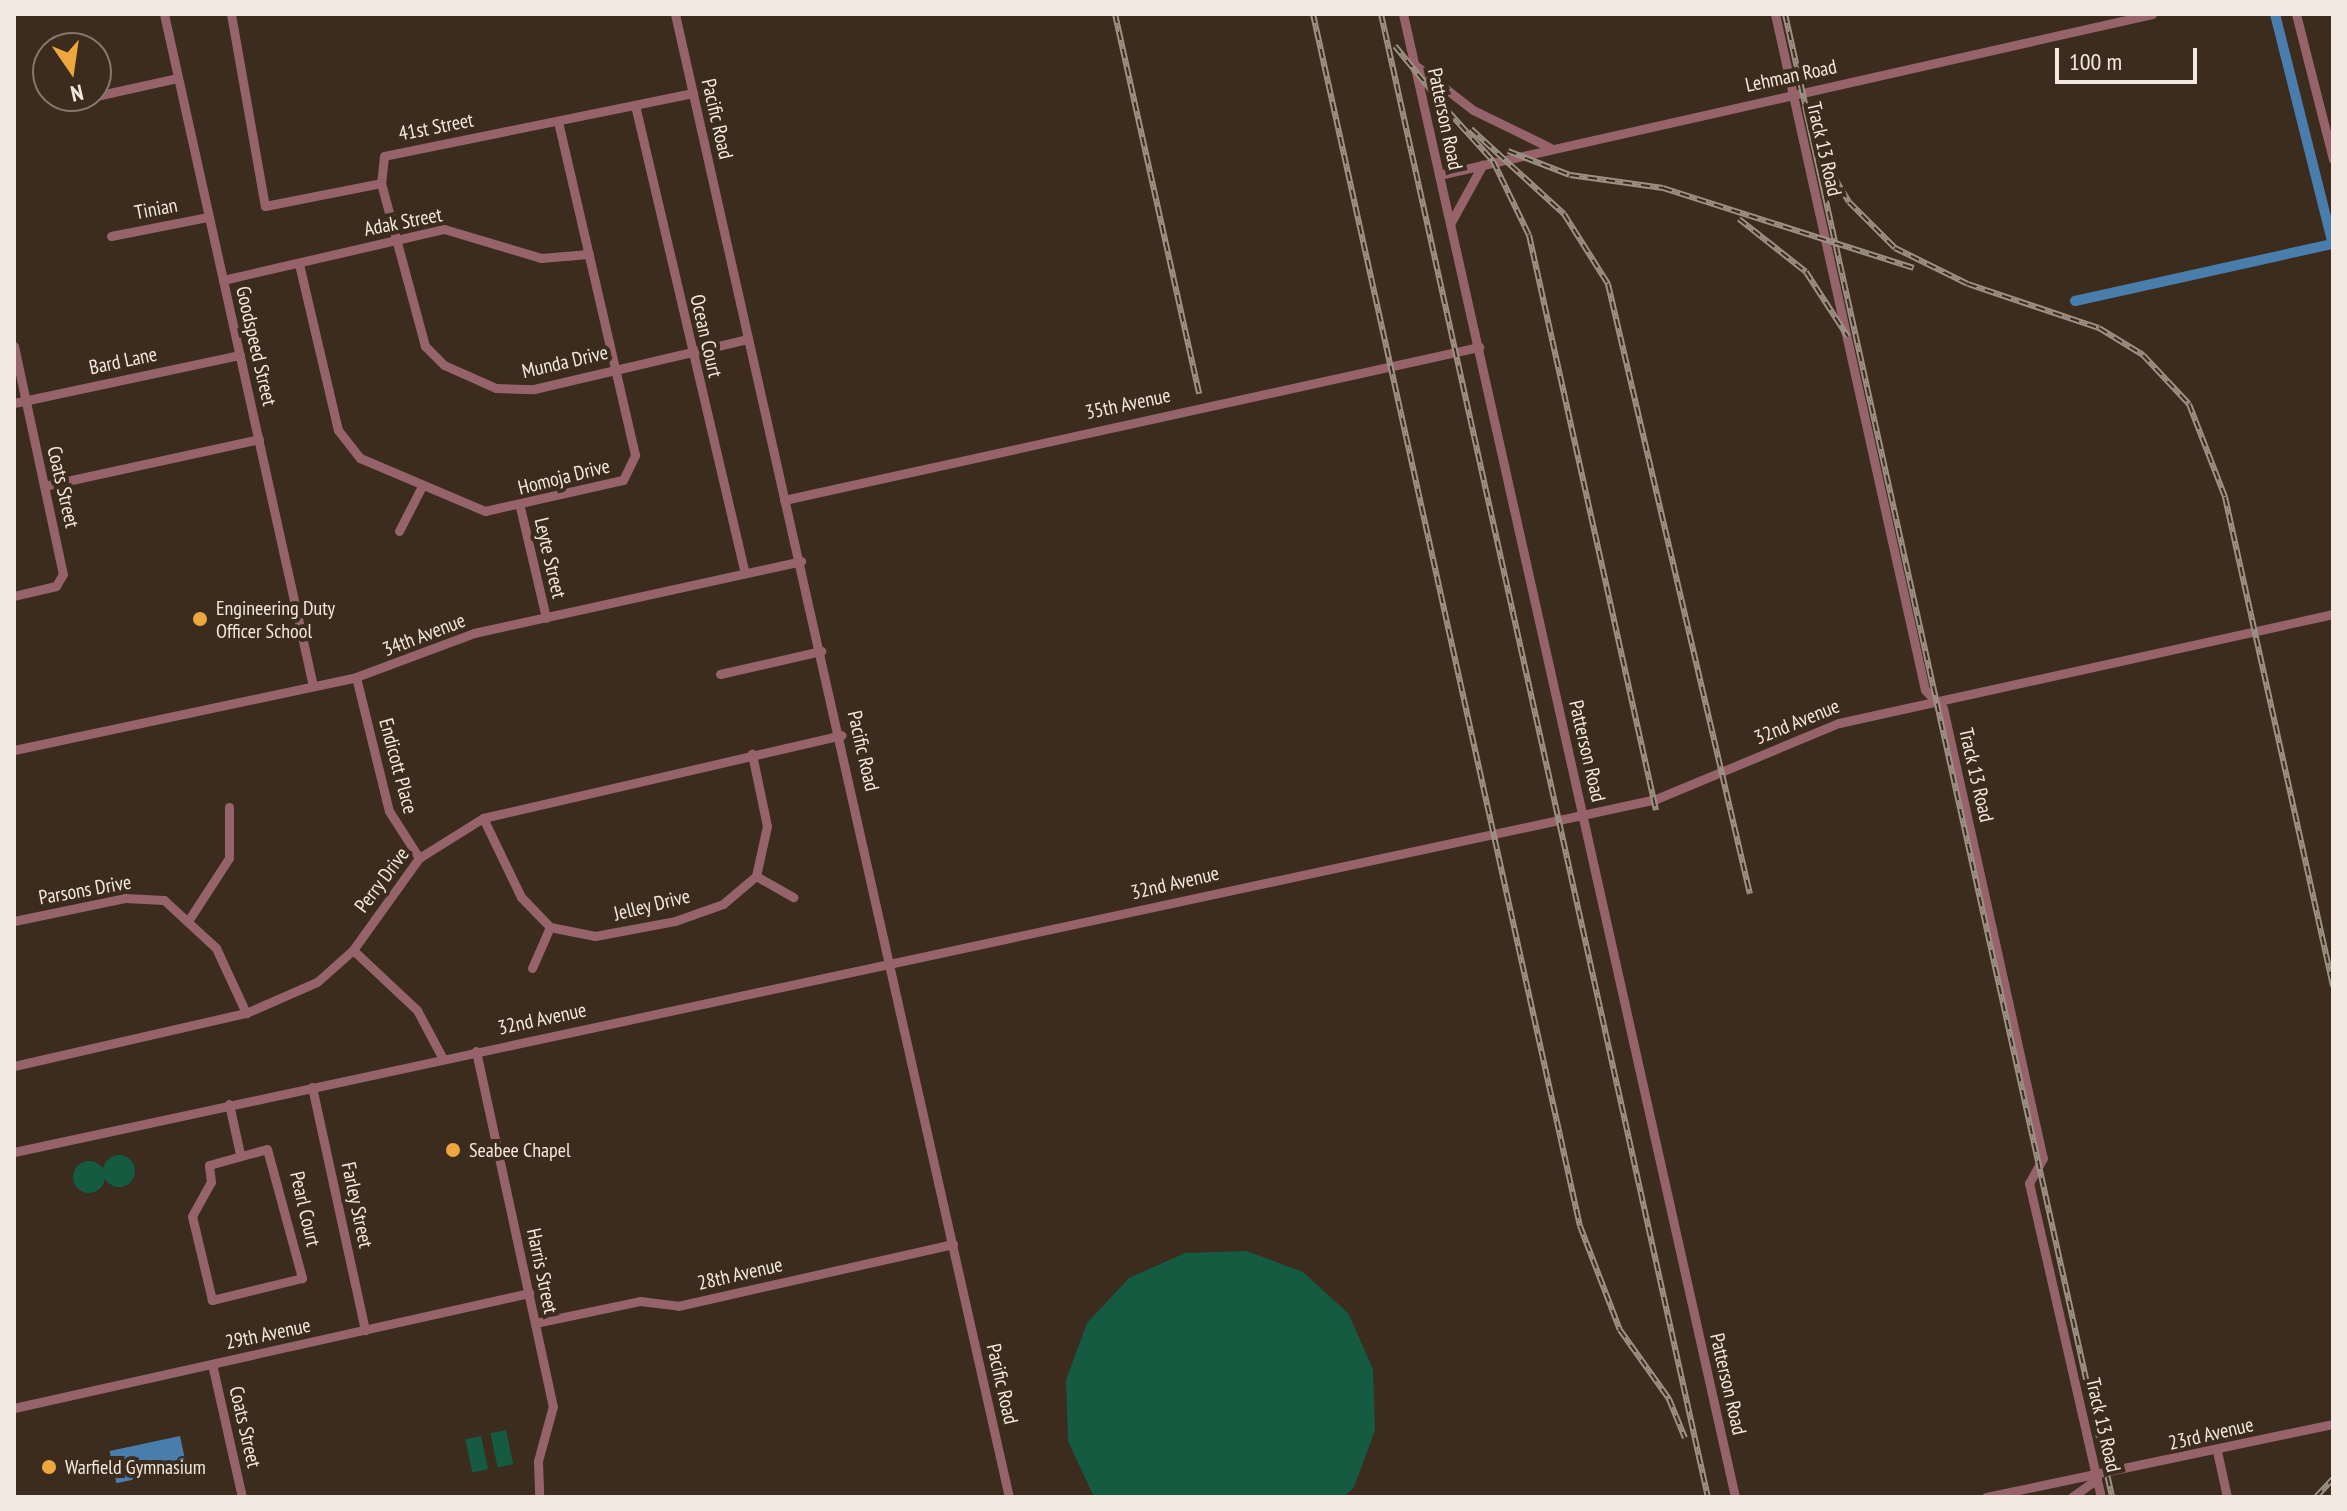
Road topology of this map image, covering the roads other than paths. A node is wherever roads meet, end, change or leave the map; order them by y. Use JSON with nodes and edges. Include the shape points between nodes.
{"nodes":[{"id":1,"x":164,"y":14,"type":"edge"},
{"id":2,"x":231,"y":14,"type":"edge"},
{"id":3,"x":675,"y":14,"type":"edge"},
{"id":4,"x":1403,"y":14,"type":"edge"},
{"id":5,"x":1775,"y":14,"type":"edge"},
{"id":6,"x":2152,"y":14,"type":"edge"},
{"id":7,"x":2296,"y":14,"type":"edge"},
{"id":8,"x":1415,"y":65,"type":"junction"},
{"id":9,"x":178,"y":78,"type":"junction"},
{"id":10,"x":112,"y":92,"type":"edge"},
{"id":11,"x":693,"y":93,"type":"junction"},
{"id":12,"x":1793,"y":94,"type":"junction"},
{"id":13,"x":635,"y":105,"type":"junction"},
{"id":14,"x":558,"y":122,"type":"junction"},
{"id":15,"x":1549,"y":147,"type":"junction"},
{"id":16,"x":2333,"y":159,"type":"edge"},
{"id":17,"x":1484,"y":163,"type":"junction"},
{"id":18,"x":1439,"y":175,"type":"junction"},
{"id":19,"x":381,"y":183,"type":"junction"},
{"id":20,"x":208,"y":217,"type":"junction"},
{"id":21,"x":1450,"y":224,"type":"junction"},
{"id":22,"x":111,"y":236,"type":"dead end"},
{"id":23,"x":397,"y":239,"type":"junction"},
{"id":24,"x":589,"y":254,"type":"junction"},
{"id":25,"x":299,"y":264,"type":"junction"},
{"id":26,"x":223,"y":280,"type":"junction"},
{"id":27,"x":748,"y":339,"type":"junction"},
{"id":28,"x":1479,"y":347,"type":"junction"},
{"id":29,"x":14,"y":349,"type":"edge"},
{"id":30,"x":691,"y":352,"type":"junction"},
{"id":31,"x":240,"y":355,"type":"junction"},
{"id":32,"x":616,"y":369,"type":"junction"},
{"id":33,"x":25,"y":401,"type":"junction"},
{"id":34,"x":14,"y":403,"type":"edge"},
{"id":35,"x":259,"y":439,"type":"junction"},
{"id":36,"x":44,"y":486,"type":"junction"},
{"id":37,"x":421,"y":488,"type":"junction"},
{"id":38,"x":784,"y":500,"type":"junction"},
{"id":39,"x":520,"y":507,"type":"junction"},
{"id":40,"x":399,"y":531,"type":"dead end"},
{"id":41,"x":801,"y":561,"type":"junction"},
{"id":42,"x":745,"y":573,"type":"junction"},
{"id":43,"x":14,"y":596,"type":"edge"},
{"id":44,"x":2333,"y":614,"type":"edge"},
{"id":45,"x":546,"y":618,"type":"junction"},
{"id":46,"x":821,"y":651,"type":"junction"},
{"id":47,"x":720,"y":674,"type":"dead end"},
{"id":48,"x":356,"y":677,"type":"junction"},
{"id":49,"x":313,"y":686,"type":"junction"},
{"id":50,"x":1936,"y":701,"type":"junction"},
{"id":51,"x":842,"y":735,"type":"junction"},
{"id":52,"x":14,"y":750,"type":"edge"},
{"id":53,"x":752,"y":754,"type":"junction"},
{"id":54,"x":229,"y":807,"type":"dead end"},
{"id":55,"x":1583,"y":814,"type":"junction"},
{"id":56,"x":483,"y":818,"type":"junction"},
{"id":57,"x":419,"y":858,"type":"junction"},
{"id":58,"x":756,"y":876,"type":"junction"},
{"id":59,"x":793,"y":897,"type":"dead end"},
{"id":60,"x":190,"y":918,"type":"junction"},
{"id":61,"x":14,"y":921,"type":"edge"},
{"id":62,"x":550,"y":927,"type":"junction"},
{"id":63,"x":353,"y":950,"type":"junction"},
{"id":64,"x":892,"y":963,"type":"junction"},
{"id":65,"x":532,"y":968,"type":"dead end"},
{"id":66,"x":246,"y":1013,"type":"junction"},
{"id":67,"x":476,"y":1051,"type":"junction"},
{"id":68,"x":443,"y":1059,"type":"junction"},
{"id":69,"x":14,"y":1066,"type":"edge"},
{"id":70,"x":312,"y":1087,"type":"junction"},
{"id":71,"x":229,"y":1104,"type":"junction"},
{"id":72,"x":14,"y":1152,"type":"edge"},
{"id":73,"x":240,"y":1154,"type":"junction"},
{"id":74,"x":953,"y":1244,"type":"junction"},
{"id":75,"x":529,"y":1293,"type":"junction"},
{"id":76,"x":535,"y":1323,"type":"junction"},
{"id":77,"x":365,"y":1330,"type":"junction"},
{"id":78,"x":212,"y":1364,"type":"junction"},
{"id":79,"x":14,"y":1408,"type":"edge"},
{"id":80,"x":2333,"y":1424,"type":"edge"},
{"id":81,"x":2217,"y":1451,"type":"junction"},
{"id":82,"x":2097,"y":1479,"type":"junction"},
{"id":83,"x":242,"y":1497,"type":"edge"},
{"id":84,"x":539,"y":1497,"type":"edge"},
{"id":85,"x":1009,"y":1497,"type":"edge"},
{"id":86,"x":1735,"y":1497,"type":"edge"},
{"id":87,"x":1986,"y":1497,"type":"edge"},
{"id":88,"x":2072,"y":1497,"type":"edge"},
{"id":89,"x":2101,"y":1497,"type":"edge"},
{"id":90,"x":2227,"y":1497,"type":"edge"}],
"edges":[{"from":1,"to":9,"type":"street","name":"Goodspeed Street"},
{"from":2,"to":19,"type":"street","via":[[265,206]]},
{"from":3,"to":11,"type":"street","name":"Pacific Road"},
{"from":4,"to":8,"type":"street","name":"Patterson Road"},
{"from":5,"to":12,"type":"street","name":"Track 13 Road"},
{"from":6,"to":12,"type":"street","name":"Lehman Road"},
{"from":7,"to":16,"type":"street"},
{"from":8,"to":15,"type":"street","via":[[1473,110]]},
{"from":8,"to":18,"type":"street","name":"Patterson Road"},
{"from":9,"to":10,"type":"street"},
{"from":9,"to":20,"type":"street","name":"Goodspeed Street"},
{"from":11,"to":13,"type":"street","name":"41st Street"},
{"from":11,"to":27,"type":"street","name":"Pacific Road"},
{"from":12,"to":15,"type":"street","name":"Lehman Road"},
{"from":12,"to":50,"type":"street","name":"Track 13 Road","via":[[1922,675]]},
{"from":13,"to":14,"type":"street","name":"41st Street"},
{"from":13,"to":30,"type":"street","name":"Ocean Court"},
{"from":14,"to":19,"type":"street","name":"41st Street","via":[[384,156]]},
{"from":14,"to":24,"type":"street","name":"Homoja Drive"},
{"from":15,"to":17,"type":"street","name":"Lehman Road"},
{"from":17,"to":18,"type":"street","name":"Lehman Road"},
{"from":17,"to":21,"type":"street"},
{"from":18,"to":21,"type":"street","name":"Patterson Road"},
{"from":19,"to":23,"type":"street","name":"Munda Drive"},
{"from":20,"to":22,"type":"street","name":"Tinian"},
{"from":20,"to":26,"type":"street","name":"Goodspeed Street"},
{"from":21,"to":28,"type":"street","name":"Patterson Road"},
{"from":23,"to":24,"type":"street","name":"Adak Street","via":[[455,230],[541,258]]},
{"from":23,"to":25,"type":"street","name":"Adak Street"},
{"from":23,"to":32,"type":"street","name":"Munda Drive","via":[[425,346],[444,365],[511,391]]},
{"from":24,"to":32,"type":"street","name":"Homoja Drive"},
{"from":25,"to":26,"type":"street","name":"Adak Street"},
{"from":25,"to":37,"type":"street","name":"Homoja Drive","via":[[343,441],[366,462]]},
{"from":26,"to":31,"type":"street","name":"Goodspeed Street"},
{"from":27,"to":30,"type":"street","name":"Munda Drive"},
{"from":27,"to":38,"type":"street","name":"Pacific Road"},
{"from":28,"to":38,"type":"street","name":"35th Avenue"},
{"from":28,"to":55,"type":"street","name":"Patterson Road"},
{"from":29,"to":33,"type":"street","name":"Coats Street"},
{"from":30,"to":32,"type":"street","name":"Munda Drive"},
{"from":30,"to":42,"type":"street","name":"Ocean Court"},
{"from":31,"to":33,"type":"street","name":"Bard Lane"},
{"from":31,"to":35,"type":"street","name":"Goodspeed Street"},
{"from":32,"to":39,"type":"street","name":"Homoja Drive","via":[[635,455],[629,475]]},
{"from":33,"to":34,"type":"street","name":"Bard Lane"},
{"from":33,"to":36,"type":"street","name":"Coats Street"},
{"from":35,"to":36,"type":"street"},
{"from":35,"to":49,"type":"street","name":"Goodspeed Street"},
{"from":36,"to":43,"type":"street","name":"Coats Street","via":[[61,581]]},
{"from":37,"to":39,"type":"street","name":"Homoja Drive","via":[[485,511]]},
{"from":37,"to":40,"type":"street"},
{"from":38,"to":41,"type":"street","name":"Pacific Road"},
{"from":39,"to":45,"type":"street","name":"Leyte Street"},
{"from":41,"to":42,"type":"street","name":"34th Avenue"},
{"from":41,"to":46,"type":"street","name":"Pacific Road"},
{"from":42,"to":45,"type":"street","name":"34th Avenue"},
{"from":44,"to":50,"type":"street","name":"32nd Avenue"},
{"from":45,"to":48,"type":"street","name":"34th Avenue","via":[[468,635]]},
{"from":46,"to":47,"type":"street"},
{"from":46,"to":51,"type":"street","name":"Pacific Road"},
{"from":48,"to":49,"type":"street","name":"34th Avenue"},
{"from":48,"to":57,"type":"street","name":"Endicott Place","via":[[389,811]]},
{"from":49,"to":52,"type":"street","name":"34th Avenue"},
{"from":50,"to":55,"type":"street","name":"32nd Avenue","via":[[1815,730],[1687,789]]},
{"from":50,"to":82,"type":"street","name":"Track 13 Road","via":[[2043,1158],[2029,1183]]},
{"from":51,"to":53,"type":"street","name":"Perry Drive"},
{"from":51,"to":64,"type":"street","name":"Pacific Road"},
{"from":53,"to":56,"type":"street","name":"Perry Drive"},
{"from":53,"to":58,"type":"street","via":[[767,826]]},
{"from":54,"to":60,"type":"street","via":[[229,858]]},
{"from":55,"to":64,"type":"street","name":"32nd Avenue"},
{"from":55,"to":86,"type":"street","name":"Patterson Road"},
{"from":56,"to":57,"type":"street","name":"Perry Drive"},
{"from":56,"to":62,"type":"street","via":[[521,897]]},
{"from":57,"to":63,"type":"street","name":"Perry Drive"},
{"from":58,"to":59,"type":"street"},
{"from":58,"to":62,"type":"street","name":"Jelley Drive","via":[[723,904],[675,921],[595,936]]},
{"from":60,"to":61,"type":"street","name":"Parsons Drive","via":[[164,900],[125,898]]},
{"from":60,"to":66,"type":"street","name":"Parsons Drive","via":[[221,957]]},
{"from":62,"to":65,"type":"street"},
{"from":63,"to":66,"type":"street","name":"Perry Drive","via":[[317,982]]},
{"from":63,"to":68,"type":"street","via":[[417,1010]]},
{"from":64,"to":67,"type":"street","name":"32nd Avenue"},
{"from":64,"to":74,"type":"street","name":"Pacific Road"},
{"from":66,"to":69,"type":"street","name":"Perry Drive"},
{"from":67,"to":68,"type":"street","name":"32nd Avenue"},
{"from":67,"to":75,"type":"street","name":"Harris Street"},
{"from":68,"to":70,"type":"street","name":"32nd Avenue"},
{"from":70,"to":71,"type":"street","name":"32nd Avenue"},
{"from":70,"to":77,"type":"street","name":"Farley Street"},
{"from":71,"to":72,"type":"street","name":"32nd Avenue"},
{"from":71,"to":73,"type":"street"},
{"from":73,"to":73,"type":"street","name":"Pearl Court","via":[[209,1165],[211,1182],[192,1216],[216,1301],[302,1278],[274,1152]]},
{"from":74,"to":76,"type":"street","name":"28th Avenue","via":[[678,1306],[640,1301]]},
{"from":74,"to":85,"type":"street","name":"Pacific Road"},
{"from":75,"to":76,"type":"street","name":"Harris Street"},
{"from":75,"to":77,"type":"street","name":"29th Avenue"},
{"from":76,"to":84,"type":"street","name":"Harris Street","via":[[553,1415],[538,1461]]},
{"from":77,"to":78,"type":"street","name":"29th Avenue"},
{"from":78,"to":79,"type":"street","name":"29th Avenue"},
{"from":78,"to":83,"type":"street","name":"Coats Street"},
{"from":80,"to":81,"type":"street","name":"23rd Avenue"},
{"from":81,"to":82,"type":"street","name":"23rd Avenue"},
{"from":81,"to":90,"type":"street"},
{"from":82,"to":87,"type":"street","name":"23rd Avenue"},
{"from":82,"to":88,"type":"street","name":"23rd Avenue"},
{"from":82,"to":89,"type":"street","name":"Track 13 Road"}]}
